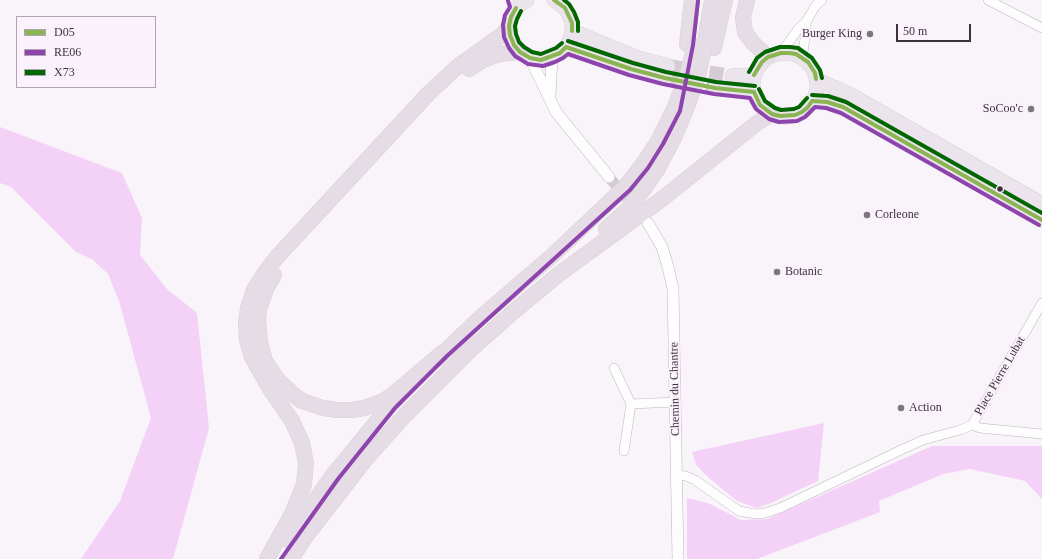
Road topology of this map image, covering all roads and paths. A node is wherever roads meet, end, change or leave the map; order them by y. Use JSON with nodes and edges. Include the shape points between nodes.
{"nodes":[{"id":1,"x":554,"y":0,"type":"edge"},
{"id":2,"x":692,"y":0,"type":"edge"},
{"id":3,"x":703,"y":0,"type":"edge"},
{"id":4,"x":712,"y":0,"type":"edge"},
{"id":5,"x":726,"y":0,"type":"edge"},
{"id":6,"x":747,"y":0,"type":"edge"},
{"id":7,"x":822,"y":0,"type":"edge"},
{"id":8,"x":988,"y":0,"type":"edge"},
{"id":9,"x":522,"y":4,"type":"edge"},
{"id":10,"x":806,"y":22,"type":"junction"},
{"id":11,"x":509,"y":26,"type":"junction"},
{"id":12,"x":1042,"y":28,"type":"edge"},
{"id":13,"x":572,"y":31,"type":"junction"},
{"id":14,"x":700,"y":46,"type":"junction"},
{"id":15,"x":566,"y":47,"type":"junction"},
{"id":16,"x":525,"y":55,"type":"junction"},
{"id":17,"x":775,"y":55,"type":"junction"},
{"id":18,"x":552,"y":57,"type":"junction"},
{"id":19,"x":802,"y":58,"type":"junction"},
{"id":20,"x":754,"y":75,"type":"junction"},
{"id":21,"x":732,"y":76,"type":"tunnel mouth"},
{"id":22,"x":816,"y":79,"type":"junction"},
{"id":23,"x":715,"y":88,"type":"tunnel mouth"},
{"id":24,"x":754,"y":92,"type":"junction"},
{"id":25,"x":550,"y":99,"type":"junction"},
{"id":26,"x":812,"y":101,"type":"junction"},
{"id":27,"x":684,"y":111,"type":"junction"},
{"id":28,"x":772,"y":114,"type":"junction"},
{"id":29,"x":609,"y":177,"type":"tunnel mouth"},
{"id":30,"x":1042,"y":204,"type":"edge"},
{"id":31,"x":1042,"y":220,"type":"edge"},
{"id":32,"x":648,"y":224,"type":"dead end"},
{"id":33,"x":559,"y":274,"type":"junction"},
{"id":34,"x":1042,"y":303,"type":"edge"},
{"id":35,"x":444,"y":352,"type":"junction"},
{"id":36,"x":614,"y":368,"type":"dead end"},
{"id":37,"x":676,"y":402,"type":"junction"},
{"id":38,"x":631,"y":404,"type":"junction"},
{"id":39,"x":972,"y":425,"type":"junction"},
{"id":40,"x":1042,"y":434,"type":"edge"},
{"id":41,"x":624,"y":451,"type":"dead end"},
{"id":42,"x":677,"y":475,"type":"junction"},
{"id":43,"x":267,"y":559,"type":"edge"},
{"id":44,"x":274,"y":559,"type":"edge"},
{"id":45,"x":291,"y":559,"type":"edge"},
{"id":46,"x":678,"y":559,"type":"edge"}],
"edges":[{"from":1,"to":13,"type":"main road","via":[[565,8],[572,23]]},
{"from":2,"to":14,"type":"highway"},
{"from":3,"to":14,"type":"highway"},
{"from":4,"to":14,"type":"highway"},
{"from":5,"to":14,"type":"highway"},
{"from":6,"to":17,"type":"highway","via":[[743,18],[745,32],[753,43]]},
{"from":7,"to":10,"type":"street"},
{"from":8,"to":12,"type":"street"},
{"from":9,"to":11,"type":"main road","via":[[512,16]]},
{"from":10,"to":17,"type":"street"},
{"from":10,"to":19,"type":"street"},
{"from":11,"to":16,"type":"main road","via":[[514,44]]},
{"from":11,"to":43,"type":"highway","via":[[503,34],[457,67],[428,94],[276,258],[254,290],[246,324],[252,357],[292,421],[302,443],[306,463],[304,484],[292,514]]},
{"from":13,"to":15,"type":"main road"},
{"from":13,"to":15,"type":"main road","via":[[666,72],[631,69]]},
{"from":14,"to":27,"type":"highway","bridge":true,"via":[[687,75]]},
{"from":15,"to":18,"type":"main road"},
{"from":16,"to":18,"type":"main road","via":[[541,60]]},
{"from":16,"to":25,"type":"street"},
{"from":16,"to":35,"type":"highway","via":[[499,54],[460,74],[286,259],[266,289],[259,310],[260,342],[270,369],[294,395],[323,408],[352,410],[381,402]]},
{"from":17,"to":19,"type":"main road","via":[[796,54]]},
{"from":17,"to":20,"type":"main road","via":[[762,62]]},
{"from":18,"to":25,"type":"street"},
{"from":19,"to":22,"type":"main road","via":[[812,67]]},
{"from":20,"to":21,"type":"main road"},
{"from":20,"to":24,"type":"main road"},
{"from":22,"to":26,"type":"main road"},
{"from":22,"to":30,"type":"main road","via":[[851,95]]},
{"from":23,"to":24,"type":"main road"},
{"from":24,"to":28,"type":"main road","via":[[760,105]]},
{"from":25,"to":29,"type":"street","via":[[556,112]]},
{"from":26,"to":28,"type":"main road","via":[[808,107],[795,115]]},
{"from":26,"to":31,"type":"main road","via":[[843,106]]},
{"from":27,"to":33,"type":"highway","via":[[674,138],[657,170],[626,211]]},
{"from":27,"to":35,"type":"highway","via":[[658,141],[626,186]]},
{"from":28,"to":33,"type":"highway"},
{"from":32,"to":37,"type":"street","name":"Chemin du Chantre","via":[[662,247],[673,289]]},
{"from":33,"to":45,"type":"highway","via":[[467,353],[405,415],[365,460]]},
{"from":34,"to":39,"type":"street","name":"Place Pierre Lubat"},
{"from":35,"to":44,"type":"highway","via":[[391,404],[332,476]]},
{"from":36,"to":38,"type":"street"},
{"from":37,"to":38,"type":"street"},
{"from":37,"to":42,"type":"street","name":"Chemin du Chantre"},
{"from":38,"to":41,"type":"street"},
{"from":39,"to":40,"type":"street","name":"Place Pierre Lubat"},
{"from":39,"to":42,"type":"street","via":[[924,440],[765,513],[739,510],[695,480]]},
{"from":42,"to":46,"type":"street","name":"Chemin du Chantre"}]}
